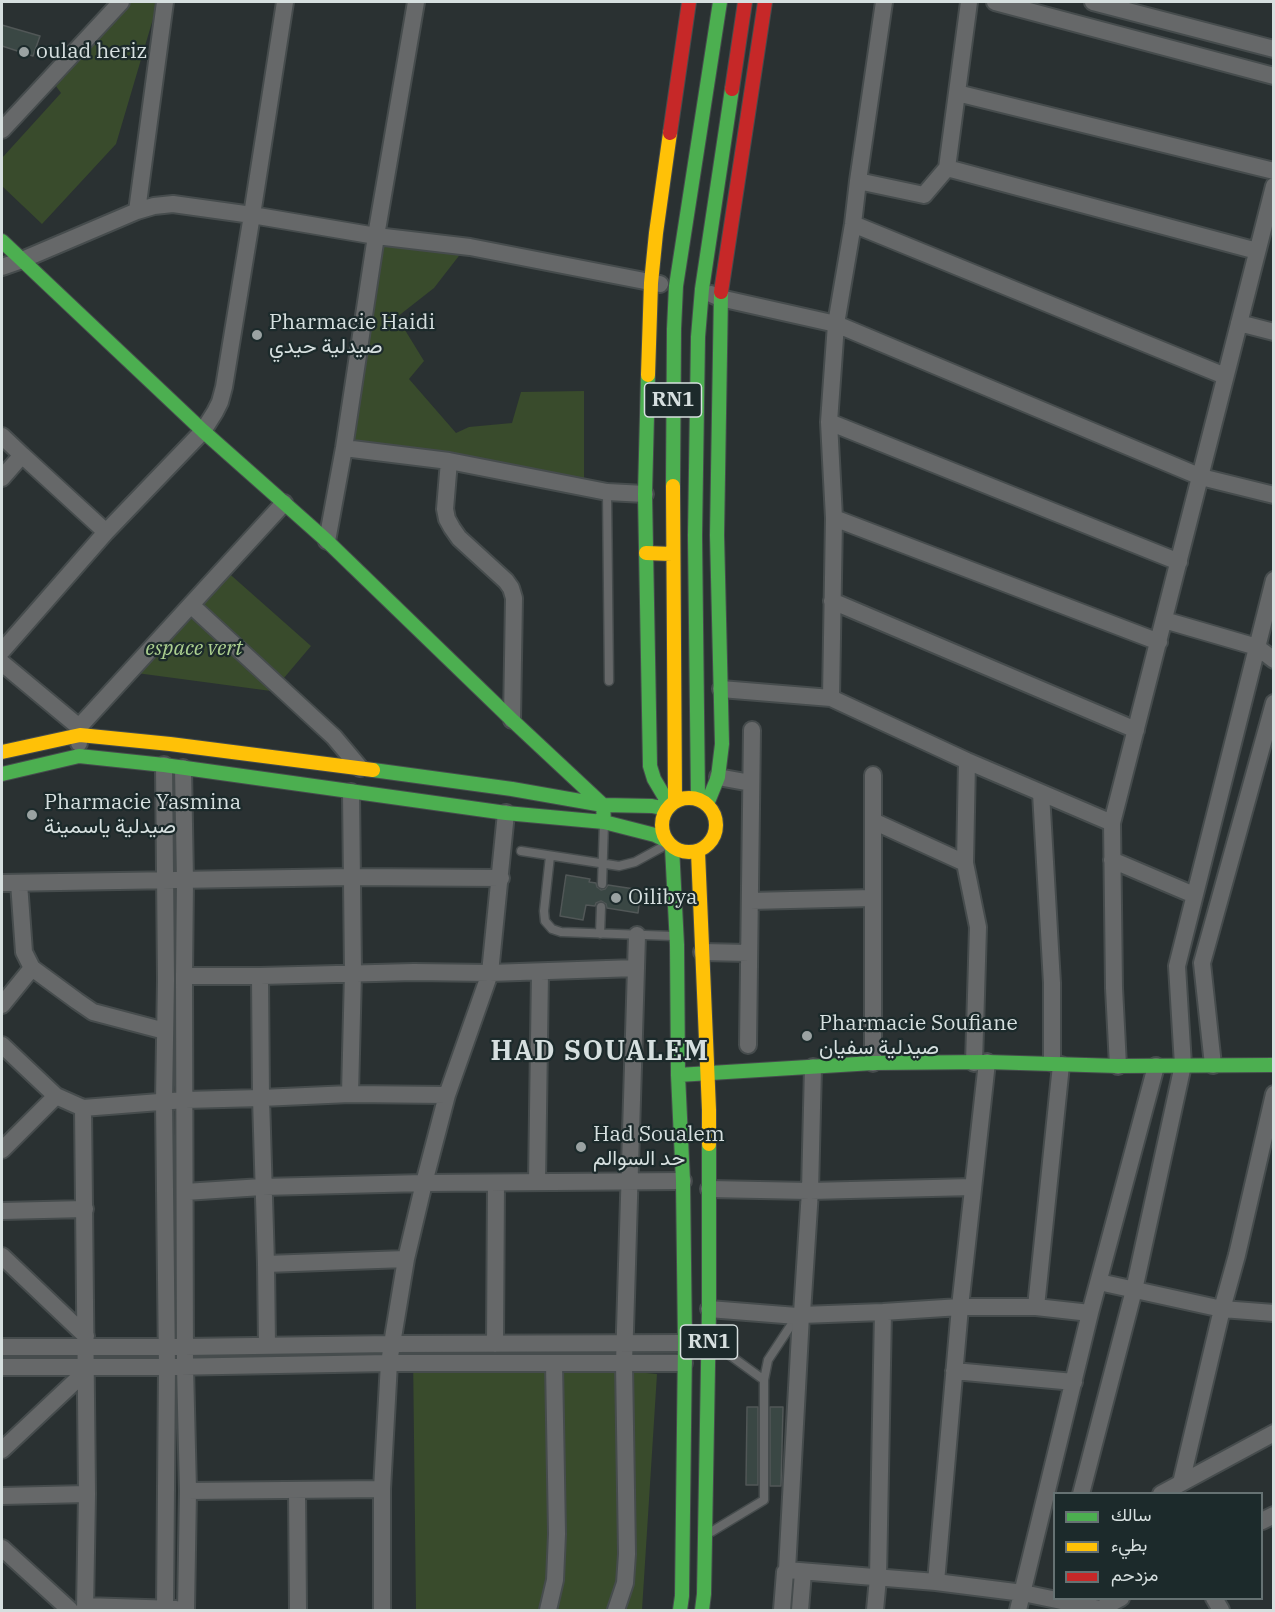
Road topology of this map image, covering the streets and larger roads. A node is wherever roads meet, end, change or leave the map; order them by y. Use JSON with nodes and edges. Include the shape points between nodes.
{"nodes":[{"id":1,"x":122,"y":2,"type":"edge"},
{"id":2,"x":165,"y":2,"type":"edge"},
{"id":3,"x":285,"y":2,"type":"edge"},
{"id":4,"x":416,"y":2,"type":"edge"},
{"id":5,"x":689,"y":2,"type":"edge"},
{"id":6,"x":720,"y":2,"type":"edge"},
{"id":7,"x":745,"y":2,"type":"edge"},
{"id":8,"x":765,"y":2,"type":"edge"},
{"id":9,"x":884,"y":2,"type":"edge"},
{"id":10,"x":969,"y":2,"type":"edge"},
{"id":11,"x":995,"y":2,"type":"edge"},
{"id":12,"x":1093,"y":2,"type":"edge"},
{"id":13,"x":1274,"y":49,"type":"edge"},
{"id":14,"x":1274,"y":76,"type":"edge"},
{"id":15,"x":957,"y":93,"type":"junction"},
{"id":16,"x":2,"y":130,"type":"edge"},
{"id":17,"x":947,"y":168,"type":"junction"},
{"id":18,"x":1274,"y":171,"type":"edge"},
{"id":19,"x":858,"y":181,"type":"junction"},
{"id":20,"x":1274,"y":186,"type":"edge"},
{"id":21,"x":137,"y":211,"type":"junction"},
{"id":22,"x":252,"y":215,"type":"junction"},
{"id":23,"x":854,"y":224,"type":"junction"},
{"id":24,"x":376,"y":236,"type":"junction"},
{"id":25,"x":2,"y":241,"type":"edge"},
{"id":26,"x":1257,"y":252,"type":"junction"},
{"id":27,"x":22,"y":260,"type":"junction"},
{"id":28,"x":2,"y":267,"type":"edge"},
{"id":29,"x":651,"y":283,"type":"junction"},
{"id":30,"x":676,"y":286,"type":"junction"},
{"id":31,"x":702,"y":289,"type":"junction"},
{"id":32,"x":720,"y":298,"type":"junction"},
{"id":33,"x":1239,"y":323,"type":"junction"},
{"id":34,"x":836,"y":324,"type":"junction"},
{"id":35,"x":1274,"y":332,"type":"edge"},
{"id":36,"x":1225,"y":376,"type":"junction"},
{"id":37,"x":829,"y":422,"type":"junction"},
{"id":38,"x":203,"y":431,"type":"junction"},
{"id":39,"x":2,"y":436,"type":"edge"},
{"id":40,"x":344,"y":448,"type":"junction"},
{"id":41,"x":22,"y":455,"type":"junction"},
{"id":42,"x":449,"y":461,"type":"junction"},
{"id":43,"x":1201,"y":477,"type":"junction"},
{"id":44,"x":2,"y":478,"type":"edge"},
{"id":45,"x":645,"y":494,"type":"junction"},
{"id":46,"x":1274,"y":495,"type":"edge"},
{"id":47,"x":284,"y":502,"type":"junction"},
{"id":48,"x":834,"y":518,"type":"junction"},
{"id":49,"x":106,"y":532,"type":"junction"},
{"id":50,"x":327,"y":541,"type":"junction"},
{"id":51,"x":646,"y":553,"type":"junction"},
{"id":52,"x":672,"y":554,"type":"junction"},
{"id":53,"x":1179,"y":562,"type":"junction"},
{"id":54,"x":1274,"y":580,"type":"edge"},
{"id":55,"x":832,"y":601,"type":"junction"},
{"id":56,"x":191,"y":605,"type":"junction"},
{"id":57,"x":1164,"y":620,"type":"junction"},
{"id":58,"x":1159,"y":642,"type":"junction"},
{"id":59,"x":1257,"y":647,"type":"junction"},
{"id":60,"x":2,"y":651,"type":"edge"},
{"id":61,"x":1274,"y":660,"type":"edge"},
{"id":62,"x":2,"y":663,"type":"edge"},
{"id":63,"x":721,"y":688,"type":"junction"},
{"id":64,"x":831,"y":698,"type":"junction"},
{"id":65,"x":1274,"y":703,"type":"edge"},
{"id":66,"x":512,"y":720,"type":"junction"},
{"id":67,"x":752,"y":730,"type":"dead end"},
{"id":68,"x":1136,"y":730,"type":"junction"},
{"id":69,"x":80,"y":731,"type":"junction"},
{"id":70,"x":2,"y":752,"type":"edge"},
{"id":71,"x":79,"y":756,"type":"junction"},
{"id":72,"x":967,"y":761,"type":"junction"},
{"id":73,"x":164,"y":765,"type":"junction"},
{"id":74,"x":183,"y":768,"type":"junction"},
{"id":75,"x":360,"y":768,"type":"junction"},
{"id":76,"x":2,"y":774,"type":"edge"},
{"id":77,"x":873,"y":775,"type":"dead end"},
{"id":78,"x":718,"y":777,"type":"junction"},
{"id":79,"x":751,"y":783,"type":"junction"},
{"id":80,"x":351,"y":792,"type":"junction"},
{"id":81,"x":1041,"y":793,"type":"junction"},
{"id":82,"x":702,"y":801,"type":"junction"},
{"id":83,"x":603,"y":805,"type":"junction"},
{"id":84,"x":671,"y":806,"type":"junction"},
{"id":85,"x":506,"y":813,"type":"junction"},
{"id":86,"x":873,"y":821,"type":"junction"},
{"id":87,"x":604,"y":822,"type":"junction"},
{"id":88,"x":1112,"y":823,"type":"junction"},
{"id":89,"x":669,"y":844,"type":"junction"},
{"id":90,"x":698,"y":852,"type":"junction"},
{"id":91,"x":1112,"y":860,"type":"junction"},
{"id":92,"x":965,"y":863,"type":"junction"},
{"id":93,"x":351,"y":877,"type":"junction"},
{"id":94,"x":501,"y":878,"type":"junction"},
{"id":95,"x":165,"y":881,"type":"junction"},
{"id":96,"x":185,"y":881,"type":"junction"},
{"id":97,"x":2,"y":883,"type":"edge"},
{"id":98,"x":19,"y":883,"type":"junction"},
{"id":99,"x":1194,"y":895,"type":"junction"},
{"id":100,"x":873,"y":898,"type":"junction"},
{"id":101,"x":750,"y":901,"type":"junction"},
{"id":102,"x":637,"y":935,"type":"road end"},
{"id":103,"x":702,"y":952,"type":"junction"},
{"id":104,"x":749,"y":953,"type":"junction"},
{"id":105,"x":32,"y":968,"type":"junction"},
{"id":106,"x":636,"y":968,"type":"junction"},
{"id":107,"x":540,"y":972,"type":"junction"},
{"id":108,"x":353,"y":973,"type":"junction"},
{"id":109,"x":490,"y":973,"type":"junction"},
{"id":110,"x":184,"y":976,"type":"junction"},
{"id":111,"x":260,"y":976,"type":"junction"},
{"id":112,"x":2,"y":1005,"type":"edge"},
{"id":113,"x":165,"y":1031,"type":"junction"},
{"id":114,"x":2,"y":1045,"type":"edge"},
{"id":115,"x":748,"y":1045,"type":"dead end"},
{"id":116,"x":980,"y":1062,"type":"junction"},
{"id":117,"x":873,"y":1063,"type":"junction"},
{"id":118,"x":1056,"y":1064,"type":"junction"},
{"id":119,"x":1183,"y":1065,"type":"junction"},
{"id":120,"x":1213,"y":1065,"type":"junction"},
{"id":121,"x":1274,"y":1065,"type":"edge"},
{"id":122,"x":1118,"y":1066,"type":"junction"},
{"id":123,"x":1156,"y":1066,"type":"junction"},
{"id":124,"x":813,"y":1067,"type":"junction"},
{"id":125,"x":708,"y":1073,"type":"junction"},
{"id":126,"x":678,"y":1075,"type":"junction"},
{"id":127,"x":350,"y":1094,"type":"junction"},
{"id":128,"x":1274,"y":1094,"type":"edge"},
{"id":129,"x":447,"y":1095,"type":"junction"},
{"id":130,"x":56,"y":1096,"type":"junction"},
{"id":131,"x":261,"y":1098,"type":"junction"},
{"id":132,"x":185,"y":1100,"type":"junction"},
{"id":133,"x":164,"y":1101,"type":"junction"},
{"id":134,"x":83,"y":1108,"type":"junction"},
{"id":135,"x":2,"y":1149,"type":"edge"},
{"id":136,"x":682,"y":1181,"type":"junction"},
{"id":137,"x":537,"y":1182,"type":"junction"},
{"id":138,"x":630,"y":1182,"type":"junction"},
{"id":139,"x":424,"y":1183,"type":"junction"},
{"id":140,"x":495,"y":1183,"type":"junction"},
{"id":141,"x":262,"y":1187,"type":"junction"},
{"id":142,"x":973,"y":1187,"type":"junction"},
{"id":143,"x":709,"y":1189,"type":"junction"},
{"id":144,"x":810,"y":1191,"type":"junction"},
{"id":145,"x":185,"y":1192,"type":"junction"},
{"id":146,"x":85,"y":1209,"type":"junction"},
{"id":147,"x":2,"y":1210,"type":"edge"},
{"id":148,"x":2,"y":1256,"type":"edge"},
{"id":149,"x":406,"y":1259,"type":"junction"},
{"id":150,"x":266,"y":1264,"type":"junction"},
{"id":151,"x":1099,"y":1282,"type":"junction"},
{"id":152,"x":1134,"y":1290,"type":"junction"},
{"id":153,"x":960,"y":1307,"type":"junction"},
{"id":154,"x":1036,"y":1307,"type":"junction"},
{"id":155,"x":709,"y":1309,"type":"junction"},
{"id":156,"x":1222,"y":1309,"type":"junction"},
{"id":157,"x":883,"y":1312,"type":"junction"},
{"id":158,"x":1090,"y":1313,"type":"junction"},
{"id":159,"x":799,"y":1315,"type":"junction"},
{"id":160,"x":1272,"y":1316,"type":"edge"},
{"id":161,"x":86,"y":1342,"type":"junction"},
{"id":162,"x":625,"y":1343,"type":"junction"},
{"id":163,"x":685,"y":1343,"type":"junction"},
{"id":164,"x":392,"y":1344,"type":"junction"},
{"id":165,"x":495,"y":1344,"type":"junction"},
{"id":166,"x":267,"y":1346,"type":"junction"},
{"id":167,"x":2,"y":1347,"type":"edge"},
{"id":168,"x":167,"y":1347,"type":"junction"},
{"id":169,"x":185,"y":1347,"type":"junction"},
{"id":170,"x":389,"y":1363,"type":"junction"},
{"id":171,"x":554,"y":1363,"type":"junction"},
{"id":172,"x":624,"y":1363,"type":"junction"},
{"id":173,"x":684,"y":1363,"type":"junction"},
{"id":174,"x":2,"y":1367,"type":"edge"},
{"id":175,"x":167,"y":1367,"type":"junction"},
{"id":176,"x":185,"y":1367,"type":"junction"},
{"id":177,"x":86,"y":1369,"type":"junction"},
{"id":178,"x":954,"y":1371,"type":"junction"},
{"id":179,"x":1074,"y":1382,"type":"junction"},
{"id":180,"x":1273,"y":1429,"type":"edge"},
{"id":181,"x":2,"y":1450,"type":"edge"},
{"id":182,"x":1181,"y":1483,"type":"junction"},
{"id":183,"x":382,"y":1489,"type":"junction"},
{"id":184,"x":297,"y":1490,"type":"junction"},
{"id":185,"x":188,"y":1491,"type":"junction"},
{"id":186,"x":1082,"y":1492,"type":"edge"},
{"id":187,"x":1165,"y":1492,"type":"edge"},
{"id":188,"x":87,"y":1494,"type":"junction"},
{"id":189,"x":2,"y":1496,"type":"edge"},
{"id":190,"x":4,"y":1557,"type":"edge"},
{"id":191,"x":792,"y":1571,"type":"junction"},
{"id":192,"x":878,"y":1578,"type":"junction"},
{"id":193,"x":936,"y":1582,"type":"junction"},
{"id":194,"x":1023,"y":1593,"type":"junction"},
{"id":195,"x":1119,"y":1600,"type":"edge"},
{"id":196,"x":1053,"y":1603,"type":"edge"},
{"id":197,"x":73,"y":1609,"type":"edge"},
{"id":198,"x":165,"y":1610,"type":"edge"},
{"id":199,"x":186,"y":1610,"type":"edge"},
{"id":200,"x":298,"y":1611,"type":"edge"},
{"id":201,"x":382,"y":1611,"type":"edge"},
{"id":202,"x":548,"y":1611,"type":"edge"},
{"id":203,"x":616,"y":1611,"type":"edge"},
{"id":204,"x":680,"y":1611,"type":"edge"},
{"id":205,"x":702,"y":1611,"type":"edge"},
{"id":206,"x":782,"y":1611,"type":"edge"},
{"id":207,"x":800,"y":1611,"type":"edge"},
{"id":208,"x":875,"y":1611,"type":"edge"},
{"id":209,"x":1018,"y":1611,"type":"edge"}],
"edges":[{"from":1,"to":16,"type":"street"},
{"from":2,"to":21,"type":"street"},
{"from":3,"to":22,"type":"street"},
{"from":4,"to":24,"type":"street"},
{"from":5,"to":29,"type":"main road"},
{"from":6,"to":30,"type":"main road","number":"RN1"},
{"from":7,"to":31,"type":"main road","number":"RN1"},
{"from":8,"to":32,"type":"main road"},
{"from":9,"to":19,"type":"street"},
{"from":10,"to":15,"type":"street"},
{"from":11,"to":14,"type":"street"},
{"from":12,"to":13,"type":"street"},
{"from":15,"to":17,"type":"street"},
{"from":15,"to":18,"type":"street"},
{"from":17,"to":19,"type":"street","via":[[924,195]]},
{"from":17,"to":26,"type":"street"},
{"from":19,"to":23,"type":"street"},
{"from":20,"to":26,"type":"street"},
{"from":21,"to":22,"type":"street","via":[[174,204]]},
{"from":21,"to":27,"type":"street"},
{"from":22,"to":24,"type":"street"},
{"from":22,"to":38,"type":"street","via":[[224,387]]},
{"from":23,"to":34,"type":"street"},
{"from":23,"to":36,"type":"street"},
{"from":24,"to":29,"type":"street","via":[[470,247]]},
{"from":24,"to":40,"type":"street"},
{"from":25,"to":27,"type":"main road"},
{"from":26,"to":33,"type":"street"},
{"from":27,"to":28,"type":"street"},
{"from":27,"to":38,"type":"main road"},
{"from":29,"to":30,"type":"street"},
{"from":29,"to":45,"type":"main road"},
{"from":30,"to":31,"type":"street"},
{"from":30,"to":52,"type":"main road","number":"RN1"},
{"from":31,"to":32,"type":"street"},
{"from":31,"to":82,"type":"main road","number":"RN1","via":[[695,536]]},
{"from":32,"to":34,"type":"street"},
{"from":32,"to":63,"type":"main road","via":[[717,535]]},
{"from":33,"to":35,"type":"street"},
{"from":33,"to":36,"type":"street"},
{"from":34,"to":37,"type":"street"},
{"from":34,"to":43,"type":"street"},
{"from":36,"to":43,"type":"street"},
{"from":37,"to":48,"type":"street"},
{"from":37,"to":53,"type":"street"},
{"from":38,"to":47,"type":"main road"},
{"from":38,"to":49,"type":"street"},
{"from":39,"to":41,"type":"street"},
{"from":40,"to":42,"type":"street"},
{"from":40,"to":50,"type":"street"},
{"from":41,"to":44,"type":"street"},
{"from":41,"to":49,"type":"street"},
{"from":42,"to":45,"type":"street","via":[[607,492]]},
{"from":42,"to":66,"type":"street","via":[[447,519],[459,538],[506,581],[514,598]]},
{"from":43,"to":46,"type":"street"},
{"from":43,"to":53,"type":"street"},
{"from":45,"to":51,"type":"main road"},
{"from":47,"to":50,"type":"main road"},
{"from":47,"to":56,"type":"street"},
{"from":48,"to":55,"type":"street"},
{"from":48,"to":58,"type":"street"},
{"from":49,"to":60,"type":"street"},
{"from":50,"to":66,"type":"main road"},
{"from":51,"to":52,"type":"main road"},
{"from":51,"to":84,"type":"main road","via":[[650,766]]},
{"from":52,"to":84,"type":"main road","number":"RN1"},
{"from":53,"to":57,"type":"street"},
{"from":54,"to":59,"type":"street"},
{"from":55,"to":64,"type":"street"},
{"from":55,"to":68,"type":"street"},
{"from":56,"to":69,"type":"street"},
{"from":56,"to":75,"type":"street","via":[[334,737]]},
{"from":57,"to":58,"type":"street"},
{"from":57,"to":59,"type":"street"},
{"from":58,"to":68,"type":"street"},
{"from":59,"to":61,"type":"street"},
{"from":59,"to":99,"type":"street"},
{"from":62,"to":69,"type":"street"},
{"from":63,"to":64,"type":"street"},
{"from":63,"to":78,"type":"main road"},
{"from":64,"to":72,"type":"street"},
{"from":65,"to":120,"type":"street","via":[[1202,963]]},
{"from":66,"to":83,"type":"main road"},
{"from":67,"to":79,"type":"street"},
{"from":68,"to":88,"type":"street"},
{"from":69,"to":70,"type":"main road"},
{"from":69,"to":71,"type":"street"},
{"from":69,"to":75,"type":"main road"},
{"from":71,"to":73,"type":"main road"},
{"from":71,"to":76,"type":"main road"},
{"from":72,"to":81,"type":"street"},
{"from":72,"to":92,"type":"street"},
{"from":73,"to":74,"type":"main road"},
{"from":73,"to":95,"type":"street"},
{"from":74,"to":80,"type":"main road"},
{"from":74,"to":96,"type":"street"},
{"from":75,"to":83,"type":"main road"},
{"from":77,"to":86,"type":"street"},
{"from":78,"to":79,"type":"street"},
{"from":78,"to":82,"type":"main road"},
{"from":79,"to":101,"type":"street"},
{"from":80,"to":85,"type":"main road"},
{"from":80,"to":93,"type":"street"},
{"from":81,"to":88,"type":"street"},
{"from":81,"to":118,"type":"street"},
{"from":82,"to":84,"type":"main road","via":[[686,798]]},
{"from":82,"to":90,"type":"main road","number":"RN1","via":[[713,811],[717,830],[707,847]]},
{"from":83,"to":84,"type":"main road"},
{"from":83,"to":87,"type":"main road"},
{"from":84,"to":89,"type":"main road","number":"RN1","via":[[662,825]]},
{"from":85,"to":87,"type":"main road"},
{"from":85,"to":94,"type":"street"},
{"from":86,"to":92,"type":"street"},
{"from":86,"to":100,"type":"street"},
{"from":87,"to":89,"type":"main road","via":[[655,835]]},
{"from":88,"to":91,"type":"street"},
{"from":89,"to":90,"type":"main road","via":[[684,853]]},
{"from":89,"to":126,"type":"main road","number":"RN1","via":[[677,937]]},
{"from":90,"to":103,"type":"main road","number":"RN1"},
{"from":91,"to":99,"type":"street"},
{"from":91,"to":122,"type":"street"},
{"from":92,"to":116,"type":"street","via":[[978,927]]},
{"from":93,"to":94,"type":"street"},
{"from":93,"to":96,"type":"street"},
{"from":93,"to":108,"type":"street"},
{"from":94,"to":109,"type":"street"},
{"from":95,"to":96,"type":"street"},
{"from":95,"to":98,"type":"street"},
{"from":95,"to":113,"type":"street"},
{"from":96,"to":110,"type":"street"},
{"from":97,"to":98,"type":"street"},
{"from":98,"to":105,"type":"street","via":[[24,952]]},
{"from":99,"to":119,"type":"street","via":[[1177,966]]},
{"from":100,"to":101,"type":"street"},
{"from":100,"to":117,"type":"street"},
{"from":101,"to":104,"type":"street"},
{"from":102,"to":106,"type":"street"},
{"from":103,"to":104,"type":"street"},
{"from":103,"to":125,"type":"main road","number":"RN1"},
{"from":104,"to":115,"type":"street"},
{"from":105,"to":112,"type":"street"},
{"from":105,"to":113,"type":"street","via":[[93,1012]]},
{"from":106,"to":107,"type":"street"},
{"from":106,"to":138,"type":"street"},
{"from":107,"to":109,"type":"street"},
{"from":107,"to":137,"type":"street"},
{"from":108,"to":109,"type":"street"},
{"from":108,"to":111,"type":"street"},
{"from":108,"to":127,"type":"street"},
{"from":109,"to":129,"type":"street"},
{"from":110,"to":111,"type":"street"},
{"from":110,"to":132,"type":"street"},
{"from":111,"to":131,"type":"street"},
{"from":113,"to":133,"type":"street"},
{"from":114,"to":130,"type":"street"},
{"from":116,"to":117,"type":"main road"},
{"from":116,"to":118,"type":"main road"},
{"from":116,"to":142,"type":"street"},
{"from":117,"to":124,"type":"main road"},
{"from":118,"to":122,"type":"main road"},
{"from":118,"to":154,"type":"street"},
{"from":119,"to":120,"type":"main road"},
{"from":119,"to":123,"type":"main road"},
{"from":119,"to":152,"type":"street"},
{"from":120,"to":121,"type":"main road"},
{"from":122,"to":123,"type":"main road"},
{"from":123,"to":151,"type":"street"},
{"from":124,"to":125,"type":"main road"},
{"from":124,"to":144,"type":"street"},
{"from":125,"to":126,"type":"main road"},
{"from":125,"to":143,"type":"main road","number":"RN1"},
{"from":126,"to":136,"type":"main road","number":"RN1"},
{"from":127,"to":129,"type":"street"},
{"from":127,"to":131,"type":"street"},
{"from":128,"to":156,"type":"street"},
{"from":129,"to":139,"type":"street"},
{"from":130,"to":134,"type":"street"},
{"from":130,"to":135,"type":"street"},
{"from":131,"to":132,"type":"street"},
{"from":131,"to":141,"type":"street"},
{"from":132,"to":133,"type":"street"},
{"from":132,"to":145,"type":"street"},
{"from":133,"to":134,"type":"street"},
{"from":133,"to":168,"type":"street"},
{"from":134,"to":146,"type":"street"},
{"from":136,"to":138,"type":"street"},
{"from":136,"to":163,"type":"main road","number":"RN1"},
{"from":137,"to":138,"type":"street"},
{"from":137,"to":140,"type":"street"},
{"from":138,"to":162,"type":"street"},
{"from":139,"to":140,"type":"street"},
{"from":139,"to":141,"type":"street"},
{"from":139,"to":149,"type":"street"},
{"from":140,"to":165,"type":"street"},
{"from":141,"to":145,"type":"street"},
{"from":141,"to":150,"type":"street"},
{"from":142,"to":144,"type":"street"},
{"from":142,"to":153,"type":"street"},
{"from":143,"to":144,"type":"street"},
{"from":143,"to":155,"type":"main road","number":"RN1"},
{"from":144,"to":159,"type":"street","via":[[803,1311]]},
{"from":145,"to":169,"type":"street"},
{"from":146,"to":147,"type":"street"},
{"from":146,"to":161,"type":"street"},
{"from":148,"to":161,"type":"street"},
{"from":149,"to":150,"type":"street"},
{"from":149,"to":164,"type":"street"},
{"from":150,"to":166,"type":"street"},
{"from":151,"to":152,"type":"street"},
{"from":151,"to":158,"type":"street"},
{"from":152,"to":156,"type":"street"},
{"from":152,"to":186,"type":"street"},
{"from":153,"to":154,"type":"street"},
{"from":153,"to":157,"type":"street"},
{"from":153,"to":178,"type":"street"},
{"from":154,"to":158,"type":"street"},
{"from":155,"to":159,"type":"street"},
{"from":155,"to":205,"type":"main road","number":"RN1"},
{"from":156,"to":160,"type":"street"},
{"from":156,"to":182,"type":"street"},
{"from":157,"to":159,"type":"street"},
{"from":157,"to":192,"type":"street"},
{"from":158,"to":179,"type":"street"},
{"from":159,"to":191,"type":"street"},
{"from":161,"to":167,"type":"street"},
{"from":161,"to":168,"type":"street"},
{"from":161,"to":177,"type":"street"},
{"from":162,"to":163,"type":"street"},
{"from":162,"to":165,"type":"street"},
{"from":162,"to":172,"type":"street"},
{"from":163,"to":173,"type":"main road","number":"RN1"},
{"from":164,"to":165,"type":"street"},
{"from":164,"to":166,"type":"street"},
{"from":164,"to":170,"type":"street"},
{"from":166,"to":169,"type":"street"},
{"from":168,"to":169,"type":"street"},
{"from":168,"to":175,"type":"street"},
{"from":169,"to":176,"type":"street"},
{"from":170,"to":171,"type":"street"},
{"from":170,"to":176,"type":"street"},
{"from":170,"to":183,"type":"street"},
{"from":171,"to":172,"type":"street"},
{"from":171,"to":202,"type":"street","via":[[557,1534],[555,1580]]},
{"from":172,"to":173,"type":"street"},
{"from":172,"to":203,"type":"street","via":[[627,1554],[625,1583]]},
{"from":173,"to":204,"type":"main road","number":"RN1"},
{"from":174,"to":177,"type":"street"},
{"from":175,"to":176,"type":"street"},
{"from":175,"to":177,"type":"street"},
{"from":175,"to":198,"type":"street"},
{"from":176,"to":185,"type":"street"},
{"from":177,"to":181,"type":"street"},
{"from":177,"to":188,"type":"street"},
{"from":178,"to":179,"type":"street"},
{"from":178,"to":193,"type":"street"},
{"from":179,"to":194,"type":"street"},
{"from":180,"to":182,"type":"street"},
{"from":182,"to":187,"type":"street"},
{"from":183,"to":184,"type":"street"},
{"from":183,"to":201,"type":"street"},
{"from":184,"to":185,"type":"street"},
{"from":184,"to":200,"type":"street"},
{"from":185,"to":199,"type":"street"},
{"from":188,"to":189,"type":"street"},
{"from":188,"to":197,"type":"street"},
{"from":190,"to":197,"type":"street"},
{"from":191,"to":192,"type":"street"},
{"from":191,"to":206,"type":"street"},
{"from":191,"to":207,"type":"street"},
{"from":192,"to":193,"type":"street"},
{"from":192,"to":208,"type":"street"},
{"from":193,"to":194,"type":"street"},
{"from":194,"to":196,"type":"street"},
{"from":194,"to":209,"type":"street"},
{"from":195,"to":196,"type":"street","via":[[1100,1609]]},
{"from":197,"to":198,"type":"street"},
{"from":198,"to":199,"type":"street"}]}
